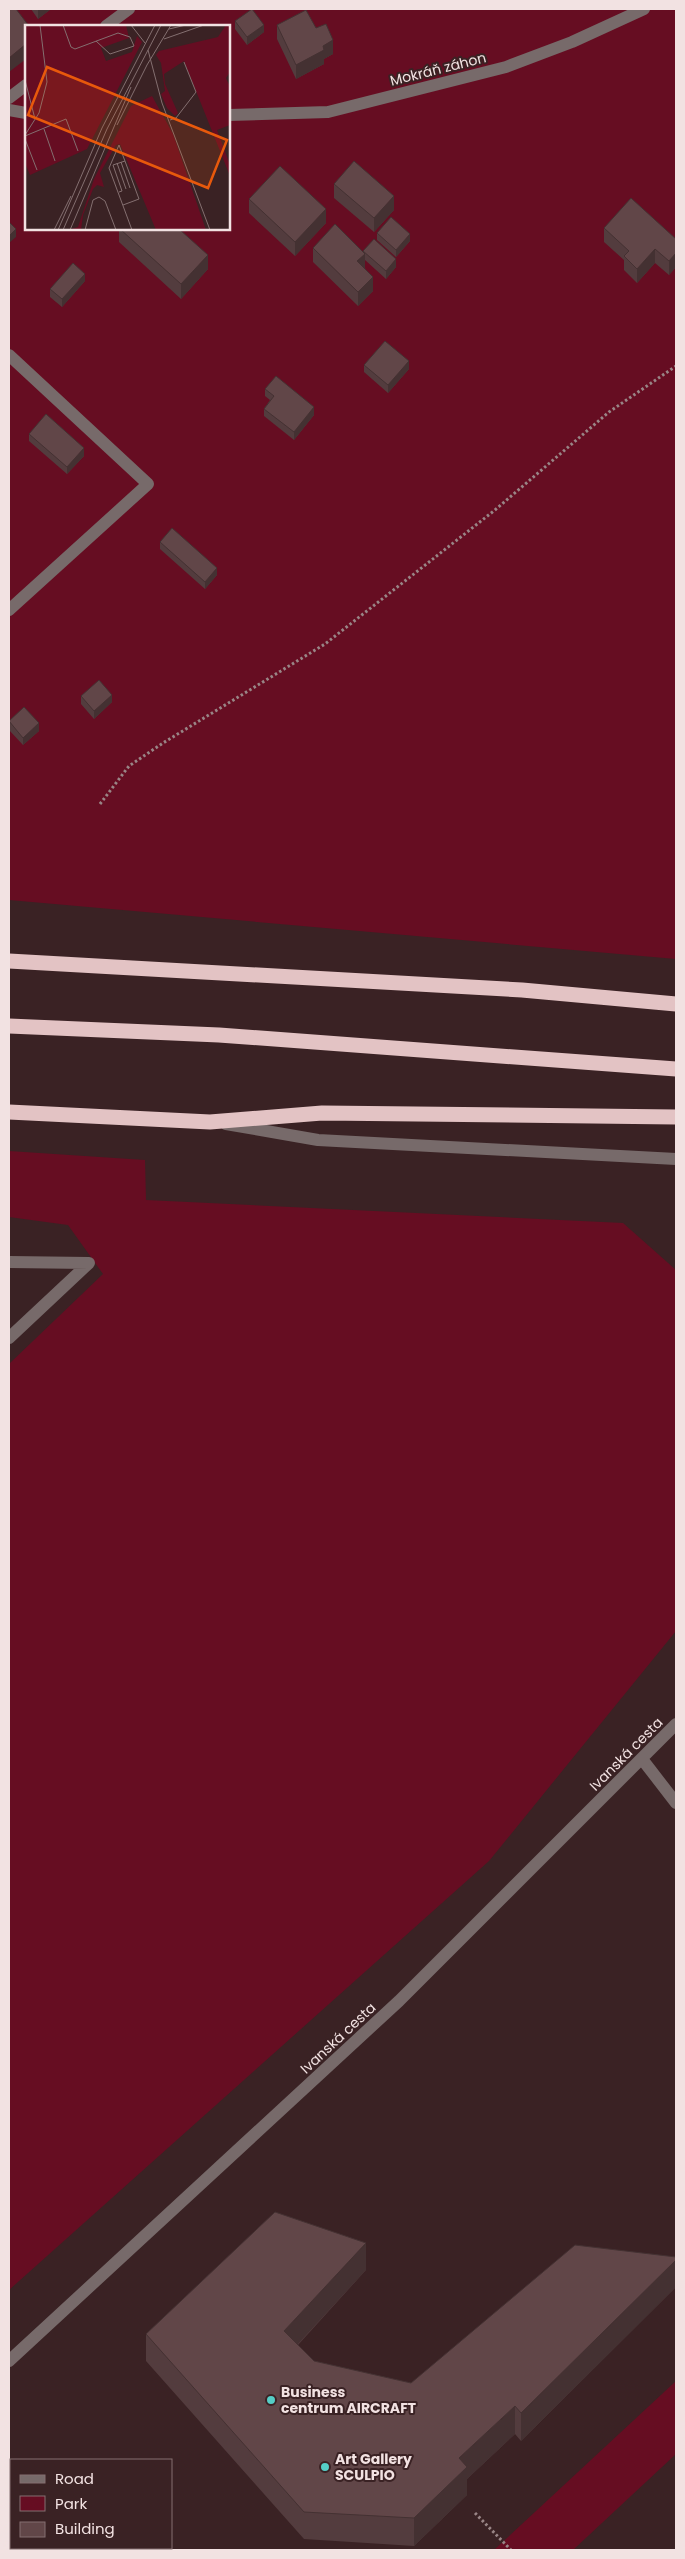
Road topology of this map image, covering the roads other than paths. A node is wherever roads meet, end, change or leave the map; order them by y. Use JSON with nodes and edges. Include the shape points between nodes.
{"nodes":[{"id":1,"x":129,"y":9,"type":"edge"},
{"id":2,"x":644,"y":9,"type":"edge"},
{"id":3,"x":107,"y":25,"type":"edge"},
{"id":4,"x":25,"y":86,"type":"edge"},
{"id":5,"x":9,"y":98,"type":"edge"},
{"id":6,"x":9,"y":110,"type":"edge"},
{"id":7,"x":25,"y":113,"type":"edge"},
{"id":8,"x":230,"y":115,"type":"edge"},
{"id":9,"x":9,"y":355,"type":"edge"},
{"id":10,"x":9,"y":610,"type":"edge"},
{"id":11,"x":9,"y":961,"type":"edge"},
{"id":12,"x":676,"y":1004,"type":"edge"},
{"id":13,"x":9,"y":1026,"type":"edge"},
{"id":14,"x":676,"y":1069,"type":"edge"},
{"id":15,"x":9,"y":1112,"type":"edge"},
{"id":16,"x":676,"y":1117,"type":"edge"},
{"id":17,"x":210,"y":1122,"type":"junction"},
{"id":18,"x":676,"y":1159,"type":"edge"},
{"id":19,"x":9,"y":1262,"type":"edge"},
{"id":20,"x":9,"y":1338,"type":"edge"},
{"id":21,"x":676,"y":1724,"type":"edge"},
{"id":22,"x":642,"y":1759,"type":"junction"},
{"id":23,"x":676,"y":1803,"type":"edge"},
{"id":24,"x":9,"y":2361,"type":"edge"}],
"edges":[{"from":1,"to":3,"type":"street"},
{"from":2,"to":8,"type":"street","name":"Mokráň záhon","via":[[572,42],[506,67],[328,112]]},
{"from":4,"to":5,"type":"street"},
{"from":6,"to":7,"type":"street"},
{"from":9,"to":10,"type":"street","via":[[148,484]]},
{"from":11,"to":12,"type":"highway","via":[[522,990]]},
{"from":13,"to":14,"type":"highway","via":[[228,1036]]},
{"from":15,"to":17,"type":"highway"},
{"from":16,"to":17,"type":"highway","via":[[322,1113]]},
{"from":17,"to":18,"type":"street","via":[[318,1140]]},
{"from":19,"to":20,"type":"street","via":[[89,1264]]},
{"from":21,"to":22,"type":"street","name":"Ivanská cesta"},
{"from":22,"to":23,"type":"street"},
{"from":22,"to":24,"type":"street","name":"Ivanská cesta","via":[[399,2001]]}]}
